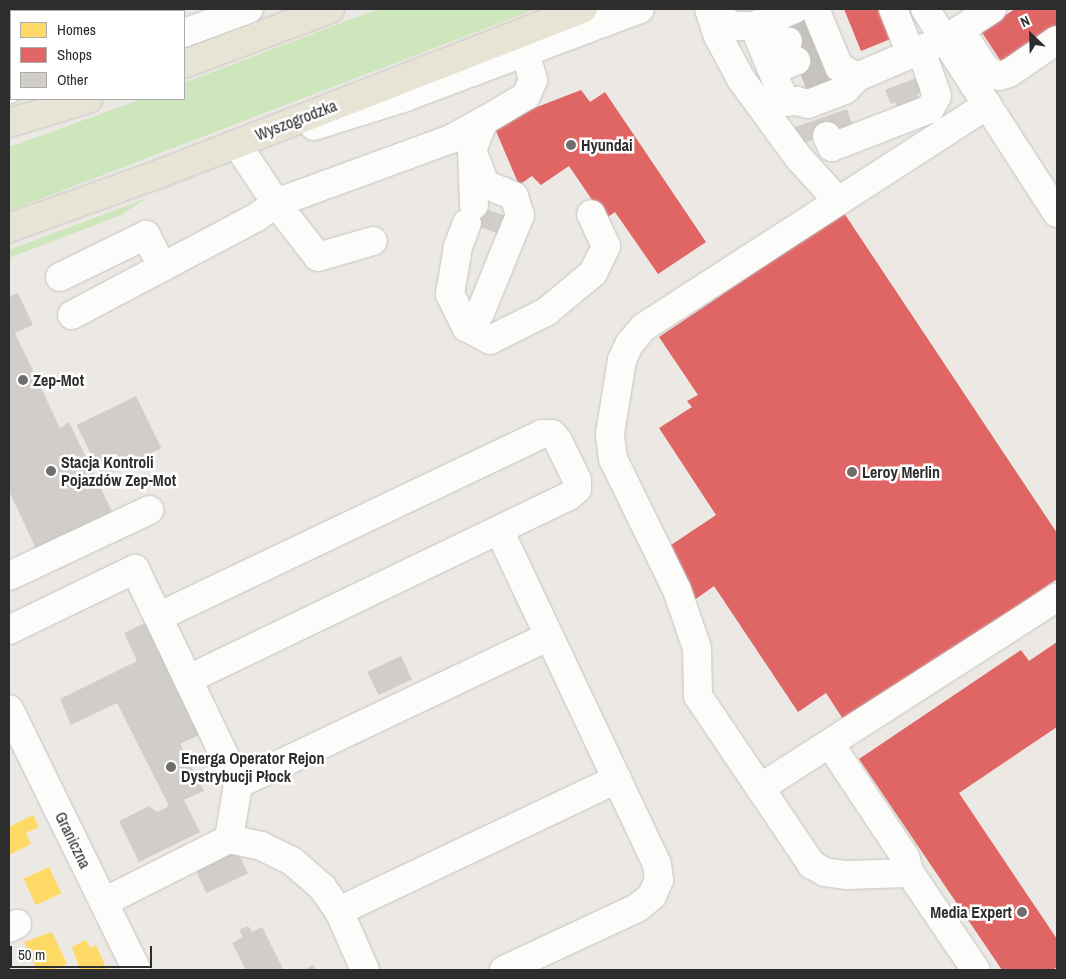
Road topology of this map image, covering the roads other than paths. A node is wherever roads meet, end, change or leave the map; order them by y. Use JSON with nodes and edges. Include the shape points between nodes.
{"nodes":[{"id":1,"x":249,"y":9,"type":"edge"},
{"id":2,"x":330,"y":9,"type":"edge"},
{"id":3,"x":583,"y":9,"type":"edge"},
{"id":4,"x":640,"y":9,"type":"edge"},
{"id":5,"x":795,"y":9,"type":"edge"},
{"id":6,"x":893,"y":9,"type":"edge"},
{"id":7,"x":925,"y":9,"type":"edge"},
{"id":8,"x":992,"y":9,"type":"edge"},
{"id":9,"x":711,"y":12,"type":"edge"},
{"id":10,"x":754,"y":26,"type":"junction"},
{"id":11,"x":956,"y":32,"type":"junction"},
{"id":12,"x":185,"y":34,"type":"edge"},
{"id":13,"x":1057,"y":40,"type":"edge"},
{"id":14,"x":526,"y":52,"type":"junction"},
{"id":15,"x":916,"y":52,"type":"junction"},
{"id":16,"x":185,"y":64,"type":"edge"},
{"id":17,"x":807,"y":71,"type":"edge"},
{"id":18,"x":85,"y":100,"type":"edge"},
{"id":19,"x":987,"y":105,"type":"junction"},
{"id":20,"x":484,"y":121,"type":"junction"},
{"id":21,"x":9,"y":123,"type":"edge"},
{"id":22,"x":240,"y":149,"type":"junction"},
{"id":23,"x":472,"y":150,"type":"junction"},
{"id":24,"x":159,"y":174,"type":"junction"},
{"id":25,"x":837,"y":200,"type":"junction"},
{"id":26,"x":276,"y":203,"type":"junction"},
{"id":27,"x":1057,"y":213,"type":"edge"},
{"id":28,"x":591,"y":214,"type":"dead end"},
{"id":29,"x":9,"y":228,"type":"edge"},
{"id":30,"x":373,"y":241,"type":"dead end"},
{"id":31,"x":162,"y":267,"type":"junction"},
{"id":32,"x":60,"y":277,"type":"dead end"},
{"id":33,"x":72,"y":315,"type":"dead end"},
{"id":34,"x":466,"y":327,"type":"junction"},
{"id":35,"x":149,"y":510,"type":"dead end"},
{"id":36,"x":499,"y":530,"type":"junction"},
{"id":37,"x":9,"y":576,"type":"edge"},
{"id":38,"x":1057,"y":597,"type":"edge"},
{"id":39,"x":158,"y":617,"type":"junction"},
{"id":40,"x":9,"y":630,"type":"edge"},
{"id":41,"x":549,"y":636,"type":"junction"},
{"id":42,"x":188,"y":679,"type":"junction"},
{"id":43,"x":9,"y":709,"type":"edge"},
{"id":44,"x":830,"y":744,"type":"junction"},
{"id":45,"x":617,"y":779,"type":"junction"},
{"id":46,"x":238,"y":784,"type":"junction"},
{"id":47,"x":760,"y":788,"type":"junction"},
{"id":48,"x":229,"y":839,"type":"junction"},
{"id":49,"x":910,"y":873,"type":"junction"},
{"id":50,"x":104,"y":902,"type":"junction"},
{"id":51,"x":339,"y":912,"type":"junction"},
{"id":52,"x":137,"y":970,"type":"edge"},
{"id":53,"x":365,"y":970,"type":"edge"},
{"id":54,"x":504,"y":970,"type":"edge"},
{"id":55,"x":976,"y":970,"type":"edge"}],
"edges":[{"from":1,"to":12,"type":"street"},
{"from":2,"to":16,"type":"main road"},
{"from":3,"to":24,"type":"main road","name":"Wyszogrodzka"},
{"from":4,"to":14,"type":"street"},
{"from":5,"to":10,"type":"street"},
{"from":6,"to":15,"type":"street"},
{"from":7,"to":11,"type":"street"},
{"from":8,"to":11,"type":"street"},
{"from":9,"to":10,"type":"street","via":[[735,26]]},
{"from":9,"to":17,"type":"street","via":[[728,57]]},
{"from":10,"to":17,"type":"street"},
{"from":11,"to":13,"type":"street","via":[[965,37],[986,70],[999,76],[1009,73]]},
{"from":11,"to":15,"type":"street"},
{"from":11,"to":19,"type":"street"},
{"from":14,"to":20,"type":"street","via":[[533,80],[526,96]]},
{"from":14,"to":22,"type":"street","via":[[403,98]]},
{"from":15,"to":17,"type":"street"},
{"from":15,"to":17,"type":"street","via":[[937,96],[930,109],[832,147]]},
{"from":17,"to":25,"type":"street"},
{"from":18,"to":21,"type":"main road"},
{"from":19,"to":25,"type":"street","via":[[884,174]]},
{"from":19,"to":27,"type":"street"},
{"from":20,"to":23,"type":"street"},
{"from":20,"to":26,"type":"street","via":[[451,139]]},
{"from":22,"to":24,"type":"street"},
{"from":22,"to":26,"type":"street"},
{"from":23,"to":34,"type":"street","via":[[470,214],[458,247],[450,294]]},
{"from":23,"to":34,"type":"street","via":[[485,184],[514,196],[520,215],[480,313]]},
{"from":24,"to":29,"type":"main road","name":"Wyszogrodzka"},
{"from":25,"to":47,"type":"street","via":[[644,327],[630,343],[622,360],[610,434],[613,459],[677,590],[697,648],[698,696]]},
{"from":26,"to":30,"type":"street","via":[[318,257]]},
{"from":26,"to":31,"type":"street","via":[[258,217]]},
{"from":28,"to":34,"type":"street","via":[[606,246],[593,273],[546,312],[490,340]]},
{"from":31,"to":32,"type":"street","via":[[146,236]]},
{"from":31,"to":33,"type":"street"},
{"from":35,"to":37,"type":"street"},
{"from":36,"to":39,"type":"street","via":[[577,489],[577,480],[552,434],[542,434]]},
{"from":36,"to":41,"type":"street"},
{"from":36,"to":42,"type":"street"},
{"from":38,"to":44,"type":"street"},
{"from":39,"to":40,"type":"street","via":[[135,569]]},
{"from":39,"to":42,"type":"street"},
{"from":41,"to":45,"type":"street"},
{"from":41,"to":46,"type":"street"},
{"from":42,"to":46,"type":"street"},
{"from":43,"to":50,"type":"street","name":"Graniczna"},
{"from":44,"to":47,"type":"street"},
{"from":44,"to":49,"type":"street","via":[[905,857]]},
{"from":45,"to":51,"type":"street"},
{"from":45,"to":54,"type":"street","via":[[657,864],[659,880],[652,896],[637,908]]},
{"from":46,"to":48,"type":"street"},
{"from":47,"to":49,"type":"street","via":[[800,850],[818,868],[846,874]]},
{"from":48,"to":50,"type":"street"},
{"from":48,"to":51,"type":"street","via":[[261,846],[292,862],[322,887]]},
{"from":49,"to":55,"type":"street"},
{"from":50,"to":52,"type":"street","name":"Graniczna"},
{"from":51,"to":53,"type":"street"}]}
